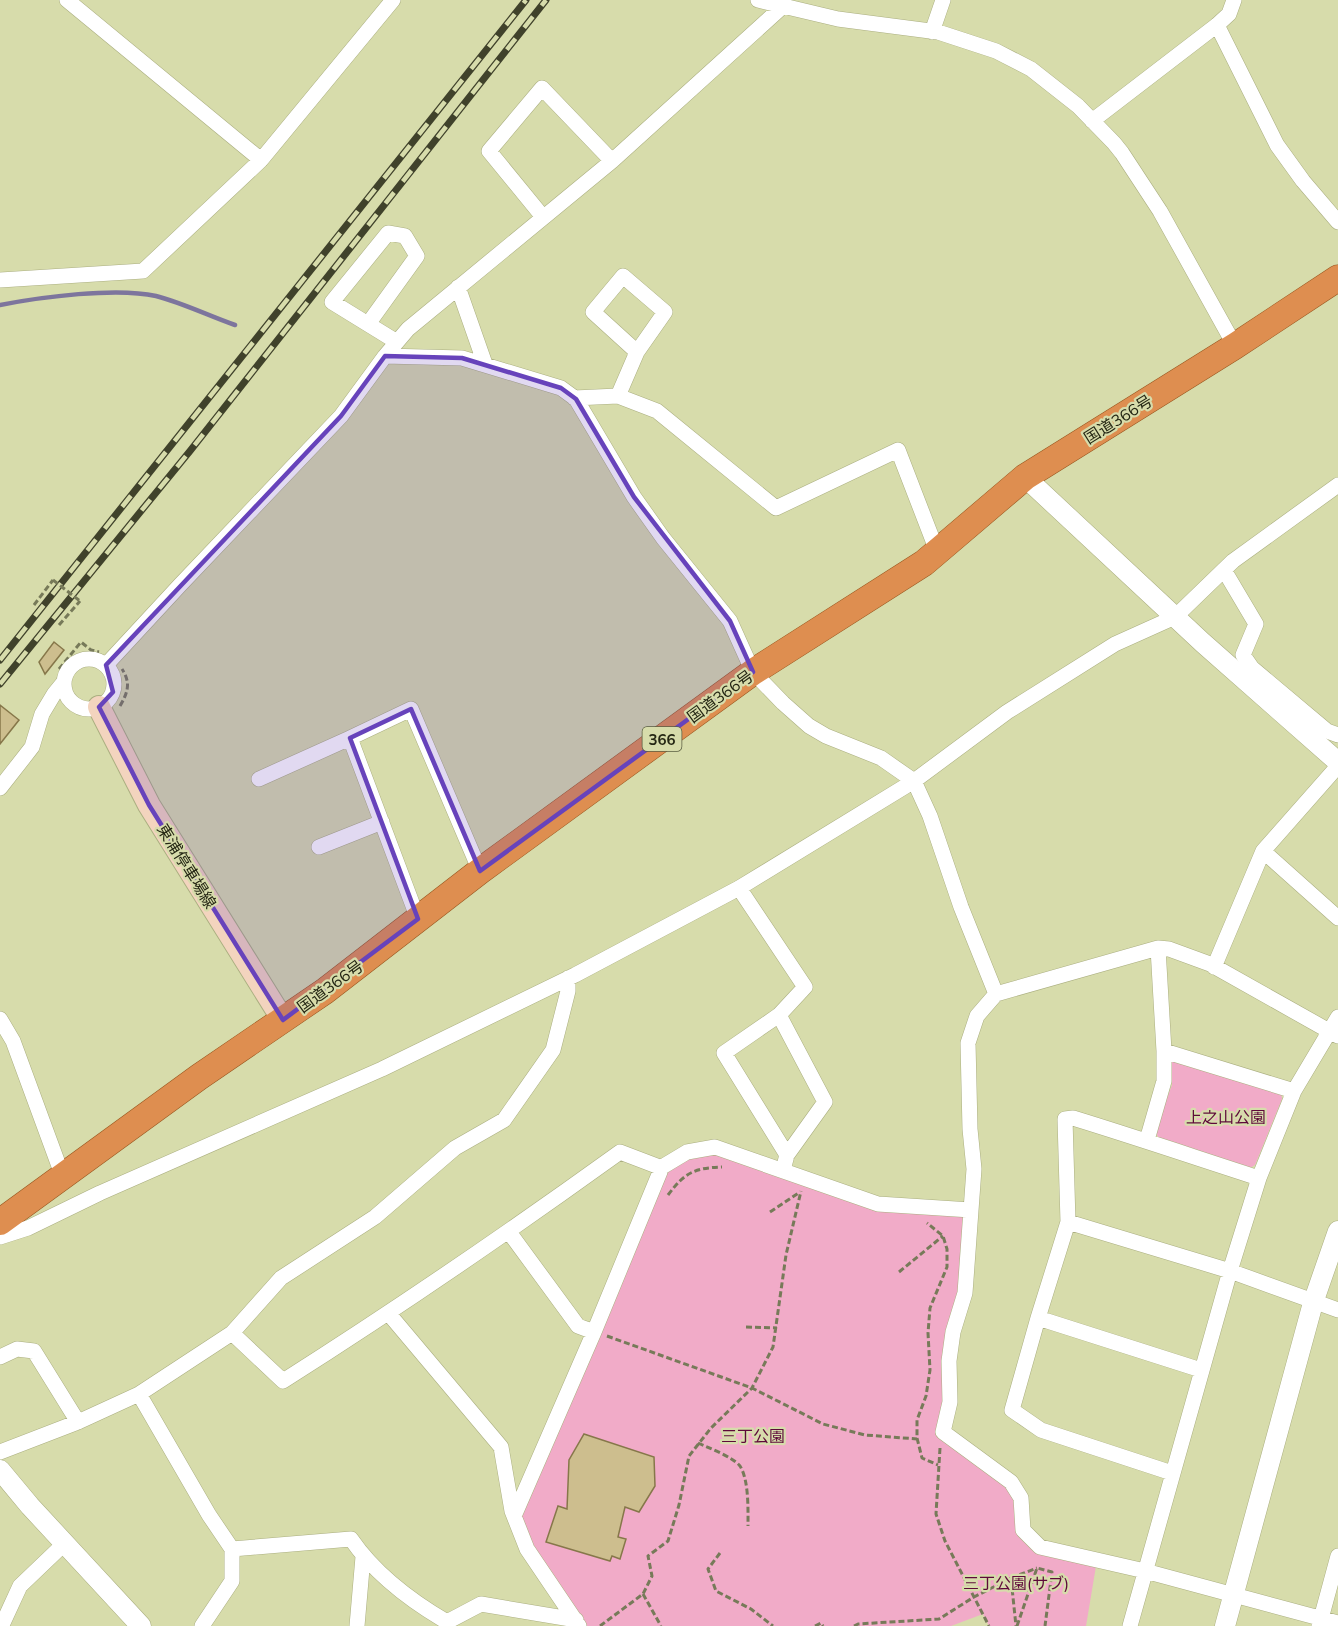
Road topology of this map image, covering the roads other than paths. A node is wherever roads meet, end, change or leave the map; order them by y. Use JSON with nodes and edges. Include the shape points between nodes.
{"nodes":[{"id":1,"x":67,"y":0,"type":"edge"},
{"id":2,"x":393,"y":0,"type":"edge"},
{"id":3,"x":758,"y":0,"type":"edge"},
{"id":4,"x":943,"y":0,"type":"edge"},
{"id":5,"x":1234,"y":0,"type":"edge"},
{"id":6,"x":782,"y":7,"type":"junction"},
{"id":7,"x":1217,"y":25,"type":"junction"},
{"id":8,"x":932,"y":32,"type":"junction"},
{"id":9,"x":1092,"y":121,"type":"junction"},
{"id":10,"x":261,"y":160,"type":"junction"},
{"id":11,"x":612,"y":161,"type":"junction"},
{"id":12,"x":543,"y":217,"type":"junction"},
{"id":13,"x":1338,"y":222,"type":"edge"},
{"id":14,"x":1338,"y":278,"type":"edge"},
{"id":15,"x":0,"y":280,"type":"edge"},
{"id":16,"x":458,"y":287,"type":"junction"},
{"id":17,"x":368,"y":324,"type":"junction"},
{"id":18,"x":398,"y":342,"type":"junction"},
{"id":19,"x":1234,"y":346,"type":"junction"},
{"id":20,"x":637,"y":352,"type":"junction"},
{"id":21,"x":385,"y":356,"type":"junction"},
{"id":22,"x":485,"y":364,"type":"junction"},
{"id":23,"x":618,"y":396,"type":"junction"},
{"id":24,"x":574,"y":398,"type":"junction"},
{"id":25,"x":1026,"y":477,"type":"junction"},
{"id":26,"x":1338,"y":485,"type":"edge"},
{"id":27,"x":937,"y":551,"type":"junction"},
{"id":28,"x":1224,"y":570,"type":"junction"},
{"id":29,"x":1175,"y":617,"type":"junction"},
{"id":30,"x":110,"y":661,"type":"junction"},
{"id":31,"x":753,"y":672,"type":"junction"},
{"id":32,"x":63,"y":683,"type":"junction"},
{"id":33,"x":99,"y":708,"type":"junction"},
{"id":34,"x":1338,"y":735,"type":"edge"},
{"id":35,"x":350,"y":738,"type":"junction"},
{"id":36,"x":1338,"y":764,"type":"edge"},
{"id":37,"x":259,"y":779,"type":"dead end"},
{"id":38,"x":914,"y":781,"type":"junction"},
{"id":39,"x":0,"y":788,"type":"edge"},
{"id":40,"x":382,"y":822,"type":"junction"},
{"id":41,"x":319,"y":847,"type":"dead end"},
{"id":42,"x":1263,"y":851,"type":"junction"},
{"id":43,"x":480,"y":871,"type":"junction"},
{"id":44,"x":739,"y":888,"type":"junction"},
{"id":45,"x":1338,"y":918,"type":"edge"},
{"id":46,"x":418,"y":919,"type":"junction"},
{"id":47,"x":1158,"y":948,"type":"junction"},
{"id":48,"x":1214,"y":967,"type":"junction"},
{"id":49,"x":568,"y":978,"type":"junction"},
{"id":50,"x":996,"y":994,"type":"junction"},
{"id":51,"x":778,"y":1015,"type":"junction"},
{"id":52,"x":1338,"y":1017,"type":"edge"},
{"id":53,"x":0,"y":1019,"type":"edge"},
{"id":54,"x":283,"y":1020,"type":"junction"},
{"id":55,"x":1334,"y":1034,"type":"edge"},
{"id":56,"x":1164,"y":1051,"type":"junction"},
{"id":57,"x":1294,"y":1091,"type":"junction"},
{"id":58,"x":1147,"y":1140,"type":"junction"},
{"id":59,"x":785,"y":1163,"type":"junction"},
{"id":60,"x":662,"y":1168,"type":"junction"},
{"id":61,"x":63,"y":1177,"type":"junction"},
{"id":62,"x":1259,"y":1178,"type":"junction"},
{"id":63,"x":971,"y":1210,"type":"junction"},
{"id":64,"x":0,"y":1222,"type":"edge"},
{"id":65,"x":1068,"y":1222,"type":"junction"},
{"id":66,"x":1338,"y":1231,"type":"edge"},
{"id":67,"x":509,"y":1233,"type":"junction"},
{"id":68,"x":0,"y":1238,"type":"edge"},
{"id":69,"x":1230,"y":1271,"type":"junction"},
{"id":70,"x":1313,"y":1302,"type":"junction"},
{"id":71,"x":1338,"y":1310,"type":"edge"},
{"id":72,"x":390,"y":1314,"type":"junction"},
{"id":73,"x":1038,"y":1318,"type":"junction"},
{"id":74,"x":594,"y":1332,"type":"junction"},
{"id":75,"x":232,"y":1333,"type":"junction"},
{"id":76,"x":0,"y":1357,"type":"edge"},
{"id":77,"x":1201,"y":1370,"type":"junction"},
{"id":78,"x":139,"y":1394,"type":"junction"},
{"id":79,"x":78,"y":1422,"type":"junction"},
{"id":80,"x":0,"y":1452,"type":"edge"},
{"id":81,"x":0,"y":1470,"type":"edge"},
{"id":82,"x":1172,"y":1473,"type":"junction"},
{"id":83,"x":514,"y":1516,"type":"junction"},
{"id":84,"x":65,"y":1544,"type":"junction"},
{"id":85,"x":232,"y":1549,"type":"junction"},
{"id":86,"x":1338,"y":1556,"type":"edge"},
{"id":87,"x":363,"y":1557,"type":"junction"},
{"id":88,"x":1145,"y":1571,"type":"junction"},
{"id":89,"x":1234,"y":1594,"type":"junction"},
{"id":90,"x":1320,"y":1622,"type":"edge"},
{"id":91,"x":577,"y":1623,"type":"edge"},
{"id":92,"x":1338,"y":1623,"type":"edge"},
{"id":93,"x":447,"y":1624,"type":"edge"},
{"id":94,"x":2,"y":1625,"type":"edge"},
{"id":95,"x":141,"y":1626,"type":"edge"},
{"id":96,"x":201,"y":1626,"type":"edge"},
{"id":97,"x":357,"y":1626,"type":"edge"},
{"id":98,"x":1130,"y":1626,"type":"edge"},
{"id":99,"x":1225,"y":1626,"type":"edge"}],
"edges":[{"from":1,"to":10,"type":"street"},
{"from":2,"to":10,"type":"street"},
{"from":3,"to":6,"type":"street"},
{"from":4,"to":8,"type":"street"},
{"from":5,"to":7,"type":"street","via":[[1229,14]]},
{"from":6,"to":8,"type":"street"},
{"from":6,"to":11,"type":"street"},
{"from":7,"to":9,"type":"street"},
{"from":7,"to":13,"type":"street","via":[[1276,145]]},
{"from":8,"to":9,"type":"street","via":[[996,51],[1031,69]]},
{"from":9,"to":19,"type":"street","via":[[1114,143],[1160,211]]},
{"from":10,"to":15,"type":"street","via":[[143,271]]},
{"from":11,"to":12,"type":"street"},
{"from":11,"to":12,"type":"street","via":[[542,88],[489,151]]},
{"from":12,"to":16,"type":"street"},
{"from":14,"to":19,"type":"highway","name":"国道366号","number":"366"},
{"from":16,"to":18,"type":"street"},
{"from":16,"to":22,"type":"street"},
{"from":17,"to":17,"type":"street","via":[[332,302],[388,233],[405,236],[417,256]]},
{"from":17,"to":18,"type":"street"},
{"from":18,"to":21,"type":"street"},
{"from":19,"to":25,"type":"highway","name":"国道366号","number":"366"},
{"from":20,"to":20,"type":"street","via":[[665,312],[623,276],[593,312]]},
{"from":20,"to":23,"type":"street"},
{"from":21,"to":22,"type":"street","via":[[462,358]]},
{"from":21,"to":30,"type":"street","via":[[341,416]]},
{"from":22,"to":24,"type":"street","via":[[561,388]]},
{"from":23,"to":24,"type":"street"},
{"from":23,"to":27,"type":"street","via":[[657,411],[776,508],[898,450]]},
{"from":24,"to":31,"type":"street","via":[[634,497],[730,621]]},
{"from":25,"to":27,"type":"highway","name":"国道366号","number":"366"},
{"from":25,"to":29,"type":"street"},
{"from":26,"to":28,"type":"street"},
{"from":27,"to":31,"type":"highway","name":"国道366号","number":"366"},
{"from":28,"to":29,"type":"street"},
{"from":28,"to":34,"type":"street","via":[[1256,624],[1244,655],[1252,668],[1327,731]]},
{"from":29,"to":36,"type":"street"},
{"from":29,"to":38,"type":"street","via":[[1114,644],[1007,712]]},
{"from":30,"to":32,"type":"street","via":[[75,662]]},
{"from":30,"to":33,"type":"street","via":[[113,692]]},
{"from":31,"to":38,"type":"street","via":[[810,726],[881,758]]},
{"from":31,"to":43,"type":"highway","name":"国道366号","number":"366"},
{"from":32,"to":33,"type":"street","via":[[72,704],[88,710]]},
{"from":32,"to":39,"type":"street","via":[[45,708],[32,747]]},
{"from":33,"to":54,"type":"main road","name":"東浦停車場線","via":[[149,805]]},
{"from":35,"to":37,"type":"street"},
{"from":35,"to":40,"type":"street"},
{"from":35,"to":43,"type":"street","via":[[411,709]]},
{"from":36,"to":42,"type":"street"},
{"from":38,"to":44,"type":"street"},
{"from":38,"to":50,"type":"street"},
{"from":40,"to":41,"type":"street"},
{"from":40,"to":46,"type":"street"},
{"from":42,"to":45,"type":"street"},
{"from":42,"to":48,"type":"street"},
{"from":43,"to":46,"type":"highway","name":"国道366号","number":"366"},
{"from":44,"to":49,"type":"street"},
{"from":44,"to":51,"type":"street","via":[[805,987]]},
{"from":46,"to":54,"type":"highway","name":"国道366号","number":"366"},
{"from":47,"to":48,"type":"street"},
{"from":47,"to":50,"type":"street"},
{"from":47,"to":56,"type":"street"},
{"from":48,"to":55,"type":"street"},
{"from":49,"to":68,"type":"street","via":[[382,1069]]},
{"from":49,"to":75,"type":"street","via":[[553,1050],[504,1120],[455,1148],[375,1217],[281,1278]]},
{"from":50,"to":63,"type":"street","via":[[977,1016],[968,1042],[974,1169]]},
{"from":51,"to":59,"type":"street","via":[[825,1102]]},
{"from":51,"to":59,"type":"street","via":[[724,1053]]},
{"from":52,"to":55,"type":"street"},
{"from":53,"to":61,"type":"street","via":[[13,1041]]},
{"from":54,"to":61,"type":"highway","name":"国道366号","number":"366"},
{"from":55,"to":57,"type":"street"},
{"from":56,"to":57,"type":"street"},
{"from":56,"to":58,"type":"street","via":[[1164,1081]]},
{"from":57,"to":62,"type":"street"},
{"from":58,"to":62,"type":"street"},
{"from":58,"to":65,"type":"street","via":[[1065,1119]]},
{"from":59,"to":60,"type":"street","via":[[716,1146],[687,1152]]},
{"from":59,"to":63,"type":"street","via":[[803,1185],[878,1204]]},
{"from":60,"to":67,"type":"street","via":[[620,1152]]},
{"from":60,"to":74,"type":"street"},
{"from":61,"to":64,"type":"highway","name":"国道366号","number":"366"},
{"from":62,"to":69,"type":"street"},
{"from":63,"to":88,"type":"street","via":[[965,1293],[953,1332],[950,1402],[943,1431],[1011,1482],[1021,1498],[1023,1530],[1040,1547]]},
{"from":65,"to":69,"type":"street"},
{"from":65,"to":73,"type":"street"},
{"from":66,"to":70,"type":"street"},
{"from":67,"to":72,"type":"street"},
{"from":67,"to":74,"type":"street","via":[[578,1326]]},
{"from":69,"to":70,"type":"street"},
{"from":69,"to":77,"type":"street"},
{"from":70,"to":71,"type":"street"},
{"from":70,"to":89,"type":"street"},
{"from":72,"to":75,"type":"street","via":[[283,1381]]},
{"from":72,"to":83,"type":"street","via":[[501,1447]]},
{"from":73,"to":77,"type":"street"},
{"from":73,"to":82,"type":"street","via":[[1012,1410],[1041,1430]]},
{"from":74,"to":83,"type":"street"},
{"from":75,"to":78,"type":"street"},
{"from":76,"to":79,"type":"street","via":[[16,1349],[34,1351]]},
{"from":77,"to":82,"type":"street"},
{"from":78,"to":79,"type":"street"},
{"from":78,"to":85,"type":"street"},
{"from":79,"to":80,"type":"street"},
{"from":81,"to":84,"type":"street"},
{"from":82,"to":88,"type":"street"},
{"from":83,"to":91,"type":"street","via":[[527,1549]]},
{"from":84,"to":94,"type":"street","via":[[20,1586]]},
{"from":84,"to":95,"type":"street"},
{"from":85,"to":87,"type":"street","via":[[351,1539]]},
{"from":85,"to":96,"type":"street","via":[[232,1581]]},
{"from":86,"to":90,"type":"street"},
{"from":87,"to":93,"type":"street","via":[[416,1604]]},
{"from":87,"to":97,"type":"street"},
{"from":88,"to":89,"type":"street"},
{"from":88,"to":98,"type":"street"},
{"from":89,"to":90,"type":"street"},
{"from":89,"to":99,"type":"street"},
{"from":90,"to":92,"type":"street"},
{"from":91,"to":93,"type":"street","via":[[481,1604]]}]}
